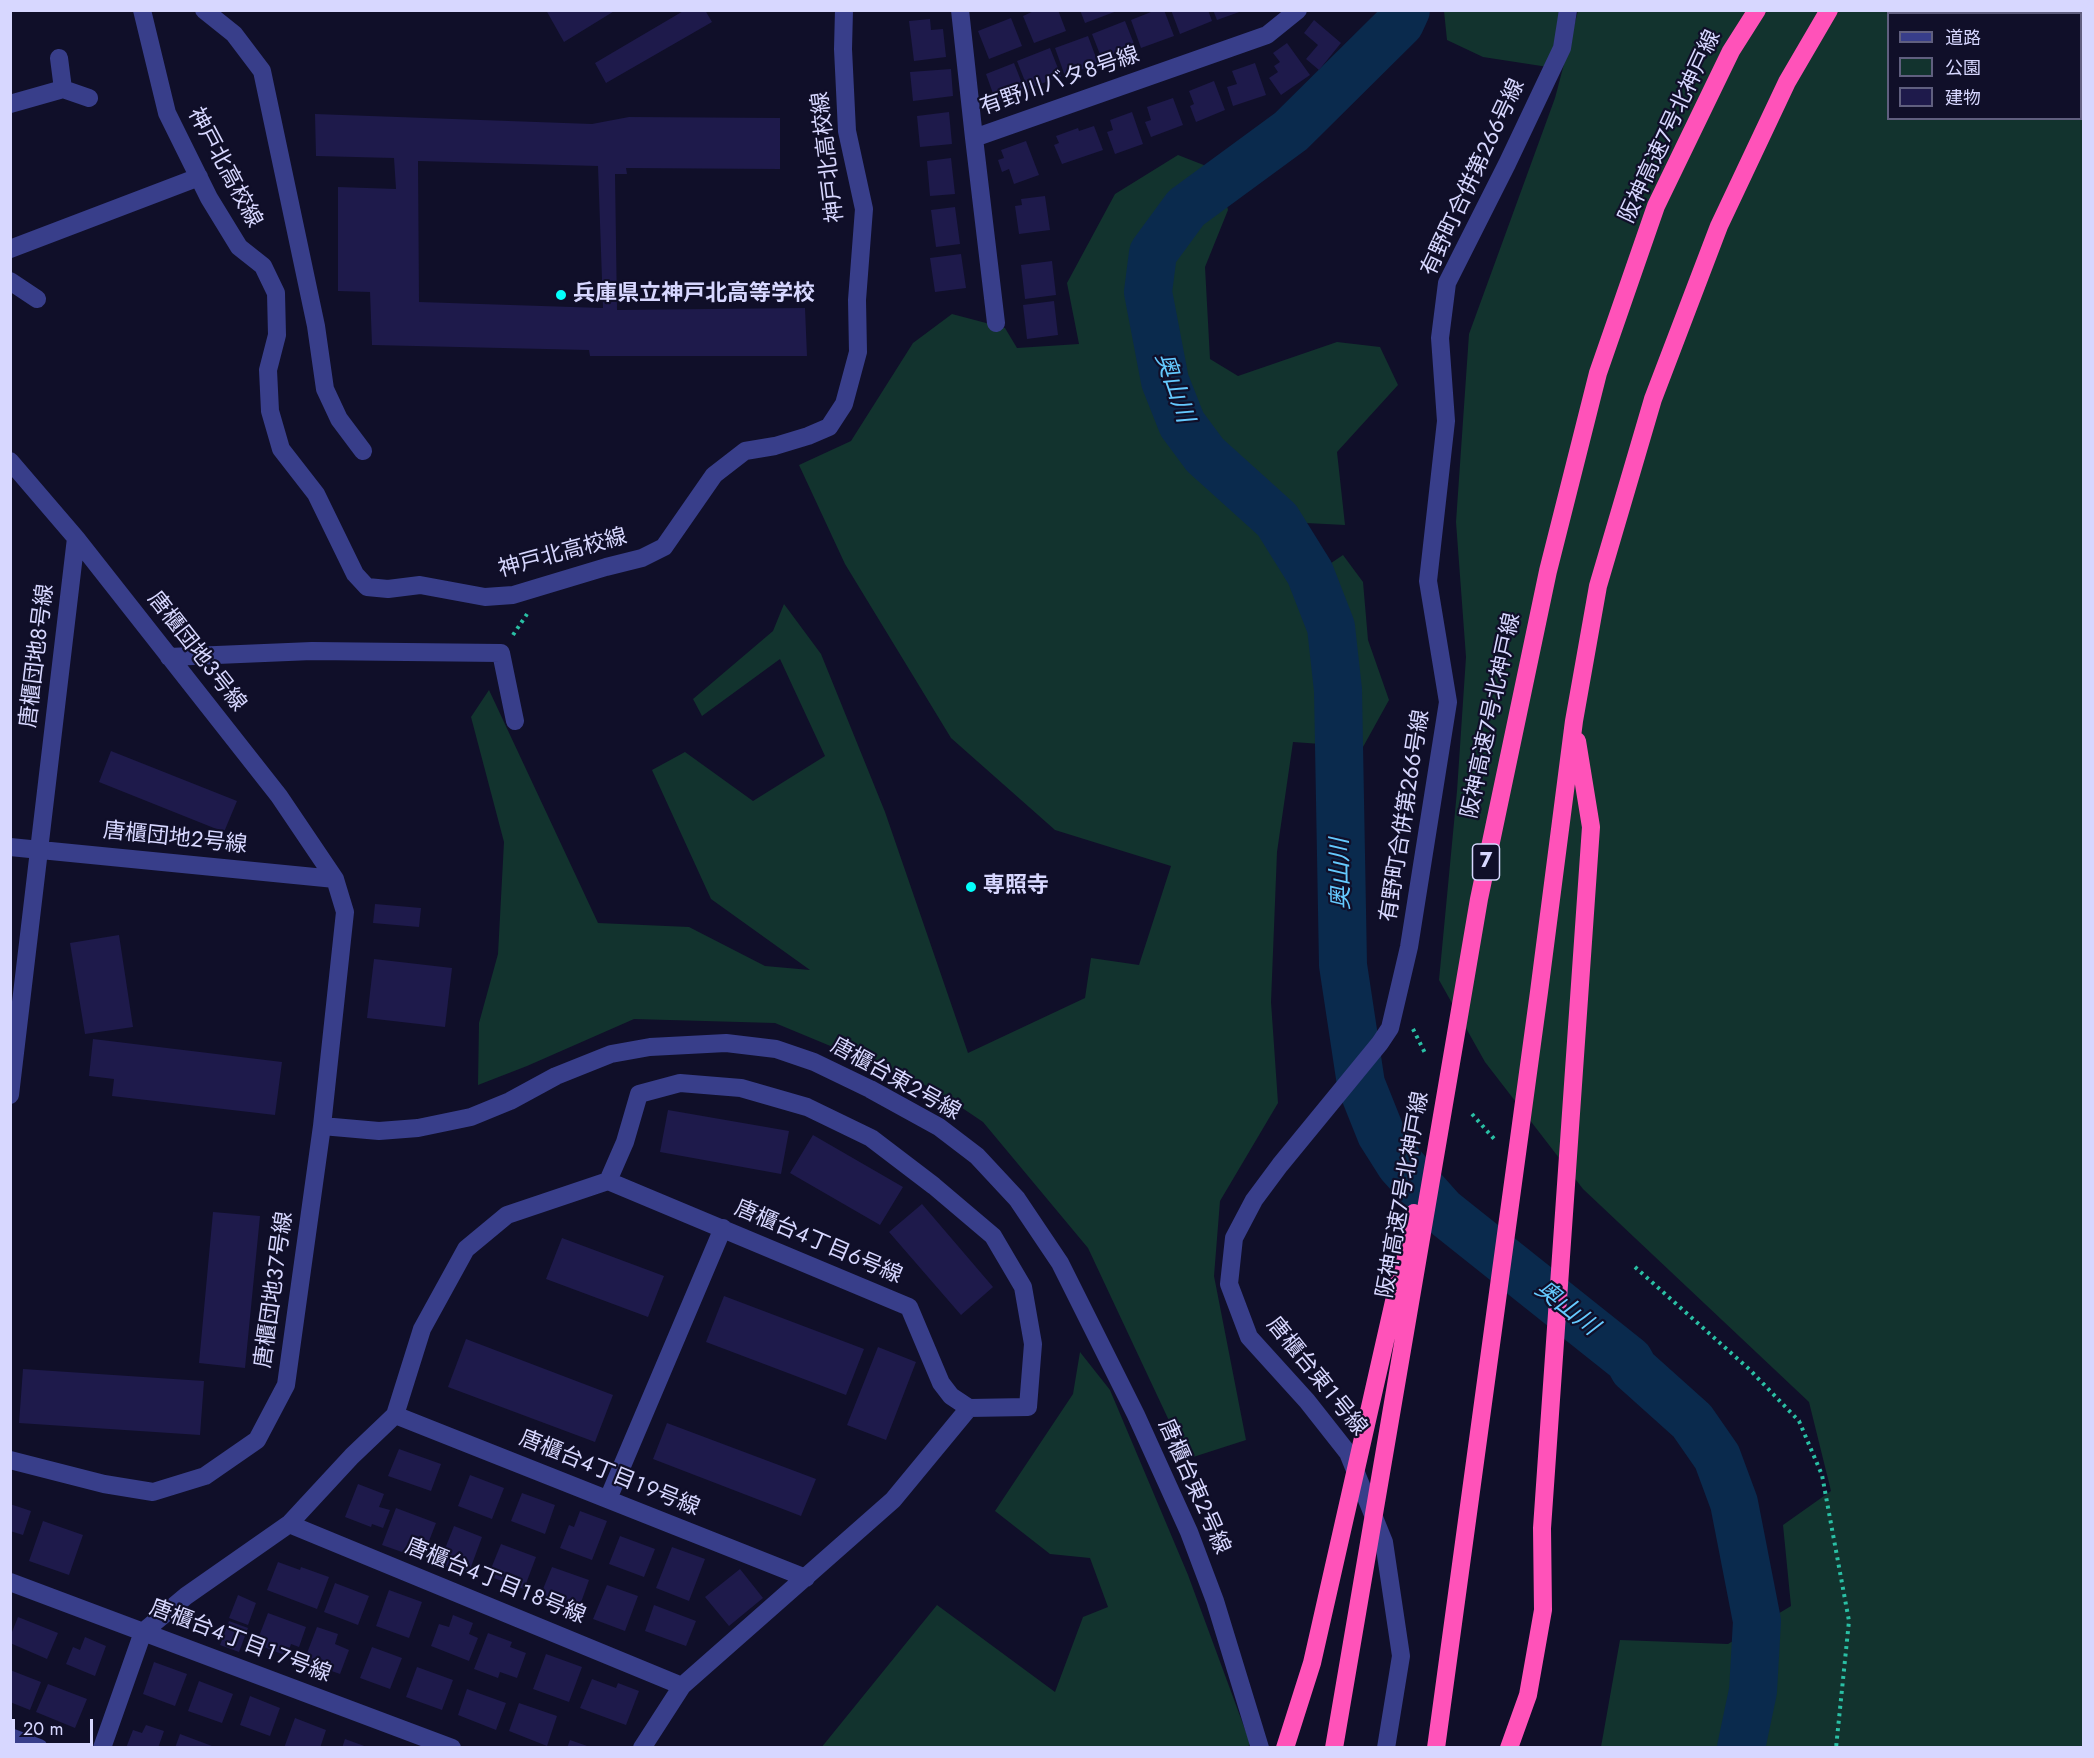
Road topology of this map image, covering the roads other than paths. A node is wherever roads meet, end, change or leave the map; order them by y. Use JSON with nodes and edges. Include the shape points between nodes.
{"nodes":[{"id":1,"x":142,"y":10,"type":"edge"},
{"id":2,"x":204,"y":10,"type":"edge"},
{"id":3,"x":844,"y":10,"type":"edge"},
{"id":4,"x":1298,"y":10,"type":"edge"},
{"id":5,"x":1568,"y":10,"type":"edge"},
{"id":6,"x":1756,"y":10,"type":"edge"},
{"id":7,"x":1830,"y":10,"type":"edge"},
{"id":8,"x":961,"y":11,"type":"edge"},
{"id":9,"x":59,"y":58,"type":"dead end"},
{"id":10,"x":63,"y":89,"type":"junction"},
{"id":11,"x":89,"y":98,"type":"dead end"},
{"id":12,"x":10,"y":104,"type":"edge"},
{"id":13,"x":974,"y":138,"type":"junction"},
{"id":14,"x":199,"y":177,"type":"junction"},
{"id":15,"x":10,"y":249,"type":"edge"},
{"id":16,"x":10,"y":281,"type":"edge"},
{"id":17,"x":37,"y":299,"type":"dead end"},
{"id":18,"x":996,"y":322,"type":"dead end"},
{"id":19,"x":363,"y":451,"type":"dead end"},
{"id":20,"x":10,"y":461,"type":"edge"},
{"id":21,"x":76,"y":538,"type":"junction"},
{"id":22,"x":169,"y":657,"type":"junction"},
{"id":23,"x":515,"y":721,"type":"dead end"},
{"id":24,"x":1574,"y":721,"type":"junction"},
{"id":25,"x":10,"y":847,"type":"edge"},
{"id":26,"x":40,"y":850,"type":"junction"},
{"id":27,"x":335,"y":879,"type":"junction"},
{"id":28,"x":1460,"y":1013,"type":"junction"},
{"id":29,"x":1380,"y":1043,"type":"joint"},
{"id":30,"x":10,"y":1095,"type":"edge"},
{"id":31,"x":322,"y":1126,"type":"junction"},
{"id":32,"x":608,"y":1181,"type":"junction"},
{"id":33,"x":723,"y":1228,"type":"junction"},
{"id":34,"x":969,"y":1408,"type":"junction"},
{"id":35,"x":395,"y":1415,"type":"junction"},
{"id":36,"x":10,"y":1460,"type":"edge"},
{"id":37,"x":608,"y":1499,"type":"junction"},
{"id":38,"x":289,"y":1524,"type":"junction"},
{"id":39,"x":806,"y":1578,"type":"junction"},
{"id":40,"x":10,"y":1582,"type":"edge"},
{"id":41,"x":143,"y":1632,"type":"junction"},
{"id":42,"x":682,"y":1686,"type":"junction"},
{"id":43,"x":10,"y":1737,"type":"edge"},
{"id":44,"x":39,"y":1748,"type":"edge"},
{"id":45,"x":102,"y":1748,"type":"edge"},
{"id":46,"x":452,"y":1748,"type":"edge"},
{"id":47,"x":642,"y":1748,"type":"edge"},
{"id":48,"x":1260,"y":1748,"type":"edge"},
{"id":49,"x":1284,"y":1748,"type":"edge"},
{"id":50,"x":1334,"y":1748,"type":"edge"},
{"id":51,"x":1386,"y":1748,"type":"edge"},
{"id":52,"x":1436,"y":1748,"type":"edge"},
{"id":53,"x":1509,"y":1748,"type":"edge"}],
"edges":[{"from":1,"to":14,"type":"street","name":"神戸北高校線","via":[[167,113]]},
{"from":2,"to":19,"type":"street","via":[[234,34],[262,71],[316,326],[325,389],[339,419]]},
{"from":3,"to":14,"type":"street","name":"神戸北高校線","via":[[847,131],[864,209],[857,300],[858,352],[843,404],[828,427],[775,446],[745,451],[714,475],[664,547],[642,558],[513,595],[485,597],[420,585],[367,587],[355,574],[316,494],[281,449],[270,411],[268,370],[277,335],[276,293],[263,266],[239,247]]},
{"from":4,"to":13,"type":"street","name":"有野川バタ８号線","via":[[1267,35]]},
{"from":5,"to":29,"type":"street","name":"有野町合併第２６６号線","via":[[1562,48],[1447,283],[1440,338],[1446,421],[1428,581],[1448,702],[1409,947],[1390,1028]]},
{"from":6,"to":28,"type":"highway","name":"阪神高速7号北神戸線","number":"7","via":[[1731,51],[1656,206],[1598,372],[1548,571],[1479,899]]},
{"from":7,"to":24,"type":"highway","via":[[1787,82],[1719,226],[1653,399],[1598,586]]},
{"from":8,"to":13,"type":"street"},
{"from":9,"to":10,"type":"street"},
{"from":10,"to":11,"type":"street"},
{"from":10,"to":12,"type":"street"},
{"from":13,"to":18,"type":"street","name":"有野川バタ８号線"},
{"from":14,"to":15,"type":"street"},
{"from":16,"to":17,"type":"street"},
{"from":20,"to":21,"type":"street","name":"唐櫃団地３号線"},
{"from":21,"to":22,"type":"street","name":"唐櫃団地３号線"},
{"from":21,"to":26,"type":"street","name":"唐櫃団地８号線"},
{"from":22,"to":23,"type":"street","via":[[312,651],[501,653]]},
{"from":22,"to":27,"type":"street","name":"唐櫃団地３号線","via":[[279,796]]},
{"from":24,"to":52,"type":"highway"},
{"from":24,"to":53,"type":"highway","via":[[1591,827],[1542,1528],[1543,1610],[1528,1695]]},
{"from":25,"to":26,"type":"street","name":"唐櫃団地２号線"},
{"from":26,"to":27,"type":"street","name":"唐櫃団地２号線"},
{"from":26,"to":30,"type":"street","name":"唐櫃団地８号線"},
{"from":27,"to":31,"type":"street","name":"唐櫃団地３７号線","via":[[345,912]]},
{"from":28,"to":49,"type":"highway","via":[[1312,1663]]},
{"from":28,"to":50,"type":"highway","name":"阪神高速7号北神戸線","number":"7"},
{"from":29,"to":51,"type":"street","name":"唐櫃台東１号線","via":[[1254,1200],[1234,1238],[1229,1284],[1249,1337],[1348,1453],[1384,1542],[1401,1656]]},
{"from":31,"to":36,"type":"street","name":"唐櫃団地３７号線","via":[[286,1385],[257,1440],[205,1476],[153,1492]]},
{"from":31,"to":48,"type":"street","name":"唐櫃台東２号線","via":[[379,1131],[471,1117],[611,1054],[726,1042],[776,1049],[814,1062],[939,1127],[977,1156],[1017,1199],[1060,1263],[1189,1532],[1215,1601]]},
{"from":32,"to":33,"type":"street","name":"唐櫃台４丁目６号線"},
{"from":32,"to":34,"type":"street","via":[[639,1094],[680,1083],[741,1088],[807,1107],[871,1138],[993,1236],[1023,1287],[1033,1344],[1028,1407]]},
{"from":32,"to":35,"type":"street","via":[[507,1215],[466,1249],[422,1329]]},
{"from":33,"to":34,"type":"street","name":"唐櫃台４丁目６号線","via":[[909,1307],[941,1383],[951,1396]]},
{"from":33,"to":37,"type":"street"},
{"from":34,"to":39,"type":"street","via":[[893,1500]]},
{"from":35,"to":37,"type":"street","name":"唐櫃台４丁目１９号線"},
{"from":35,"to":38,"type":"street"},
{"from":37,"to":39,"type":"street","name":"唐櫃台４丁目１９号線"},
{"from":38,"to":41,"type":"street","via":[[186,1596]]},
{"from":38,"to":42,"type":"street","name":"唐櫃台４丁目１８号線"},
{"from":39,"to":42,"type":"street"},
{"from":40,"to":41,"type":"street","name":"唐櫃台４丁目１７号線"},
{"from":41,"to":45,"type":"street"},
{"from":41,"to":46,"type":"street","name":"唐櫃台４丁目１７号線"},
{"from":42,"to":47,"type":"street"},
{"from":43,"to":44,"type":"street"}]}
